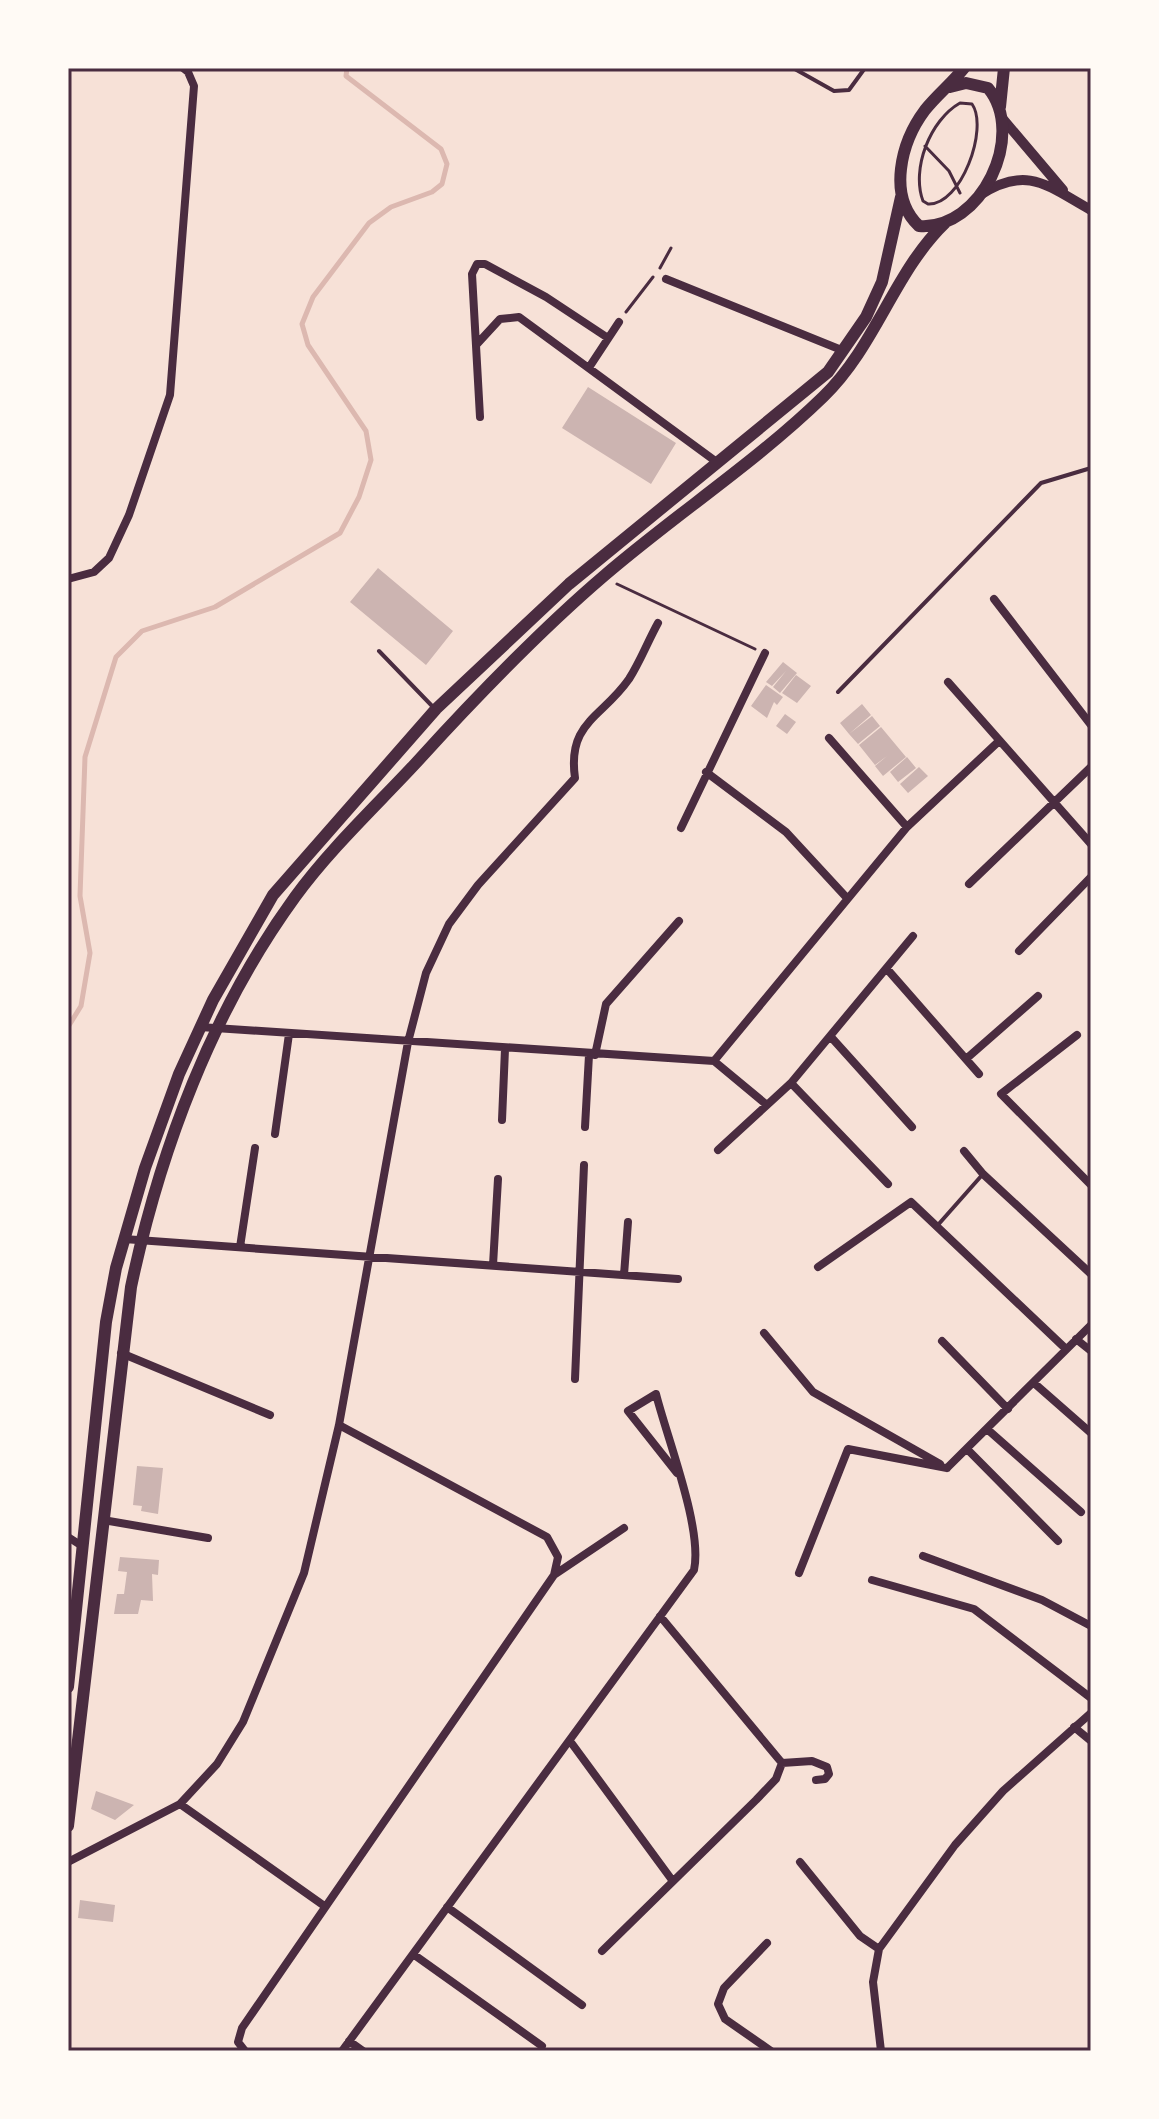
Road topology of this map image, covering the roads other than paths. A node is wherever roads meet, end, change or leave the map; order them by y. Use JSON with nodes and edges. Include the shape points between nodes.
{"nodes":[{"id":1,"x":793,"y":68,"type":"edge"},
{"id":2,"x":865,"y":68,"type":"edge"},
{"id":3,"x":964,"y":68,"type":"edge"},
{"id":4,"x":1004,"y":68,"type":"edge"},
{"id":5,"x":186,"y":70,"type":"edge"},
{"id":6,"x":950,"y":87,"type":"junction"},
{"id":7,"x":1001,"y":114,"type":"junction"},
{"id":8,"x":1064,"y":192,"type":"junction"},
{"id":9,"x":901,"y":197,"type":"junction"},
{"id":10,"x":975,"y":200,"type":"junction"},
{"id":11,"x":1089,"y":205,"type":"edge"},
{"id":12,"x":945,"y":223,"type":"junction"},
{"id":13,"x":666,"y":279,"type":"dead end"},
{"id":14,"x":619,"y":322,"type":"road end"},
{"id":15,"x":608,"y":338,"type":"junction"},
{"id":16,"x":477,"y":344,"type":"junction"},
{"id":17,"x":845,"y":351,"type":"junction"},
{"id":18,"x":590,"y":366,"type":"junction"},
{"id":19,"x":480,"y":417,"type":"dead end"},
{"id":20,"x":718,"y":463,"type":"junction"},
{"id":21,"x":1091,"y":468,"type":"edge"},
{"id":22,"x":72,"y":579,"type":"edge"},
{"id":23,"x":994,"y":599,"type":"dead end"},
{"id":24,"x":658,"y":623,"type":"dead end"},
{"id":25,"x":379,"y":651,"type":"dead end"},
{"id":26,"x":765,"y":653,"type":"road end"},
{"id":27,"x":948,"y":682,"type":"dead end"},
{"id":28,"x":838,"y":692,"type":"dead end"},
{"id":29,"x":436,"y":709,"type":"junction"},
{"id":30,"x":1091,"y":725,"type":"edge"},
{"id":31,"x":829,"y":738,"type":"dead end"},
{"id":32,"x":998,"y":742,"type":"junction"},
{"id":33,"x":1091,"y":767,"type":"edge"},
{"id":34,"x":706,"y":772,"type":"junction"},
{"id":35,"x":1056,"y":802,"type":"junction"},
{"id":36,"x":907,"y":827,"type":"junction"},
{"id":37,"x":681,"y":828,"type":"dead end"},
{"id":38,"x":1091,"y":844,"type":"edge"},
{"id":39,"x":1091,"y":877,"type":"edge"},
{"id":40,"x":969,"y":884,"type":"dead end"},
{"id":41,"x":846,"y":897,"type":"junction"},
{"id":42,"x":679,"y":921,"type":"dead end"},
{"id":43,"x":913,"y":936,"type":"dead end"},
{"id":44,"x":1019,"y":951,"type":"dead end"},
{"id":45,"x":887,"y":969,"type":"junction"},
{"id":46,"x":1038,"y":996,"type":"dead end"},
{"id":47,"x":200,"y":1027,"type":"junction"},
{"id":48,"x":218,"y":1029,"type":"junction"},
{"id":49,"x":289,"y":1034,"type":"junction"},
{"id":50,"x":1077,"y":1035,"type":"dead end"},
{"id":51,"x":831,"y":1037,"type":"junction"},
{"id":52,"x":408,"y":1042,"type":"junction"},
{"id":53,"x":505,"y":1049,"type":"junction"},
{"id":54,"x":592,"y":1055,"type":"junction"},
{"id":55,"x":966,"y":1059,"type":"junction"},
{"id":56,"x":714,"y":1061,"type":"junction"},
{"id":57,"x":979,"y":1074,"type":"dead end"},
{"id":58,"x":791,"y":1083,"type":"junction"},
{"id":59,"x":767,"y":1105,"type":"junction"},
{"id":60,"x":502,"y":1120,"type":"dead end"},
{"id":61,"x":585,"y":1127,"type":"dead end"},
{"id":62,"x":912,"y":1127,"type":"dead end"},
{"id":63,"x":275,"y":1134,"type":"dead end"},
{"id":64,"x":255,"y":1148,"type":"dead end"},
{"id":65,"x":718,"y":1150,"type":"dead end"},
{"id":66,"x":964,"y":1151,"type":"dead end"},
{"id":67,"x":584,"y":1165,"type":"dead end"},
{"id":68,"x":983,"y":1174,"type":"junction"},
{"id":69,"x":498,"y":1179,"type":"dead end"},
{"id":70,"x":888,"y":1184,"type":"dead end"},
{"id":71,"x":1091,"y":1185,"type":"edge"},
{"id":72,"x":628,"y":1222,"type":"dead end"},
{"id":73,"x":937,"y":1226,"type":"junction"},
{"id":74,"x":124,"y":1239,"type":"junction"},
{"id":75,"x":141,"y":1239,"type":"junction"},
{"id":76,"x":240,"y":1247,"type":"junction"},
{"id":77,"x":369,"y":1256,"type":"junction"},
{"id":78,"x":493,"y":1265,"type":"junction"},
{"id":79,"x":818,"y":1267,"type":"dead end"},
{"id":80,"x":579,"y":1271,"type":"junction"},
{"id":81,"x":1091,"y":1274,"type":"edge"},
{"id":82,"x":624,"y":1275,"type":"junction"},
{"id":83,"x":678,"y":1279,"type":"dead end"},
{"id":84,"x":1091,"y":1325,"type":"edge"},
{"id":85,"x":764,"y":1333,"type":"dead end"},
{"id":86,"x":1076,"y":1339,"type":"junction"},
{"id":87,"x":942,"y":1341,"type":"dead end"},
{"id":88,"x":1066,"y":1349,"type":"junction"},
{"id":89,"x":1091,"y":1351,"type":"edge"},
{"id":90,"x":121,"y":1353,"type":"junction"},
{"id":91,"x":575,"y":1379,"type":"dead end"},
{"id":92,"x":1034,"y":1383,"type":"junction"},
{"id":93,"x":1008,"y":1409,"type":"junction"},
{"id":94,"x":270,"y":1415,"type":"dead end"},
{"id":95,"x":339,"y":1425,"type":"junction"},
{"id":96,"x":987,"y":1429,"type":"junction"},
{"id":97,"x":1091,"y":1433,"type":"edge"},
{"id":98,"x":967,"y":1449,"type":"junction"},
{"id":99,"x":947,"y":1468,"type":"junction"},
{"id":100,"x":677,"y":1473,"type":"junction"},
{"id":101,"x":1081,"y":1512,"type":"dead end"},
{"id":102,"x":103,"y":1520,"type":"junction"},
{"id":103,"x":624,"y":1528,"type":"dead end"},
{"id":104,"x":68,"y":1537,"type":"edge"},
{"id":105,"x":208,"y":1538,"type":"dead end"},
{"id":106,"x":1058,"y":1541,"type":"dead end"},
{"id":107,"x":82,"y":1546,"type":"junction"},
{"id":108,"x":923,"y":1556,"type":"dead end"},
{"id":109,"x":799,"y":1573,"type":"dead end"},
{"id":110,"x":554,"y":1575,"type":"junction"},
{"id":111,"x":872,"y":1580,"type":"dead end"},
{"id":112,"x":660,"y":1616,"type":"junction"},
{"id":113,"x":1091,"y":1626,"type":"edge"},
{"id":114,"x":70,"y":1664,"type":"edge"},
{"id":115,"x":68,"y":1687,"type":"edge"},
{"id":116,"x":1091,"y":1698,"type":"edge"},
{"id":117,"x":1091,"y":1713,"type":"edge"},
{"id":118,"x":1074,"y":1727,"type":"junction"},
{"id":119,"x":570,"y":1741,"type":"junction"},
{"id":120,"x":1091,"y":1741,"type":"edge"},
{"id":121,"x":782,"y":1763,"type":"junction"},
{"id":122,"x":816,"y":1780,"type":"dead end"},
{"id":123,"x":180,"y":1804,"type":"junction"},
{"id":124,"x":68,"y":1826,"type":"edge"},
{"id":125,"x":68,"y":1862,"type":"edge"},
{"id":126,"x":800,"y":1862,"type":"dead end"},
{"id":127,"x":672,"y":1880,"type":"junction"},
{"id":128,"x":323,"y":1905,"type":"junction"},
{"id":129,"x":447,"y":1907,"type":"junction"},
{"id":130,"x":767,"y":1943,"type":"dead end"},
{"id":131,"x":879,"y":1949,"type":"junction"},
{"id":132,"x":602,"y":1951,"type":"dead end"},
{"id":133,"x":413,"y":1954,"type":"junction"},
{"id":134,"x":582,"y":2005,"type":"dead end"},
{"id":135,"x":349,"y":2041,"type":"junction"},
{"id":136,"x":542,"y":2046,"type":"dead end"},
{"id":137,"x":245,"y":2051,"type":"edge"},
{"id":138,"x":342,"y":2051,"type":"edge"},
{"id":139,"x":363,"y":2051,"type":"edge"},
{"id":140,"x":771,"y":2051,"type":"edge"},
{"id":141,"x":881,"y":2051,"type":"edge"}],
"edges":[{"from":1,"to":2,"type":"lane","via":[[834,91],[849,90]]},
{"from":3,"to":6,"type":"main road"},
{"from":4,"to":7,"type":"main road"},
{"from":5,"to":22,"type":"street","via":[[194,86],[170,395],[109,558],[94,572]]},
{"from":6,"to":7,"type":"main road","via":[[982,85],[994,96]]},
{"from":6,"to":9,"type":"main road","via":[[926,110],[910,137]]},
{"from":7,"to":8,"type":"street"},
{"from":7,"to":10,"type":"main road","via":[[1002,138],[993,175]]},
{"from":8,"to":10,"type":"street","via":[[1025,179],[1007,182]]},
{"from":8,"to":11,"type":"street"},
{"from":9,"to":12,"type":"main road","via":[[908,216],[919,226]]},
{"from":9,"to":17,"type":"main road","via":[[886,271]]},
{"from":10,"to":12,"type":"main road"},
{"from":12,"to":48,"type":"main road","via":[[917,253],[866,344],[822,399],[603,577],[478,696],[306,883]]},
{"from":13,"to":17,"type":"street"},
{"from":14,"to":15,"type":"street"},
{"from":15,"to":16,"type":"street","via":[[546,297],[477,264],[472,274]]},
{"from":15,"to":18,"type":"street"},
{"from":16,"to":18,"type":"street","via":[[500,319],[516,316]]},
{"from":16,"to":19,"type":"street"},
{"from":17,"to":20,"type":"main road","via":[[818,382]]},
{"from":18,"to":20,"type":"street"},
{"from":20,"to":29,"type":"main road","via":[[569,584]]},
{"from":21,"to":28,"type":"lane","via":[[1041,483]]},
{"from":23,"to":30,"type":"street"},
{"from":24,"to":52,"type":"street","via":[[628,680],[575,741],[575,778],[449,924],[426,973]]},
{"from":25,"to":29,"type":"lane"},
{"from":26,"to":34,"type":"street"},
{"from":27,"to":32,"type":"street"},
{"from":29,"to":47,"type":"main road","via":[[273,895]]},
{"from":31,"to":36,"type":"street"},
{"from":32,"to":35,"type":"street"},
{"from":32,"to":36,"type":"street"},
{"from":33,"to":35,"type":"street"},
{"from":34,"to":37,"type":"street"},
{"from":34,"to":41,"type":"street","via":[[786,832]]},
{"from":35,"to":38,"type":"street"},
{"from":35,"to":40,"type":"street"},
{"from":36,"to":41,"type":"street"},
{"from":39,"to":44,"type":"street"},
{"from":41,"to":56,"type":"street"},
{"from":42,"to":54,"type":"street","via":[[606,1004]]},
{"from":43,"to":45,"type":"street"},
{"from":45,"to":51,"type":"street"},
{"from":45,"to":55,"type":"street"},
{"from":46,"to":55,"type":"street"},
{"from":47,"to":48,"type":"street"},
{"from":47,"to":74,"type":"main road","via":[[145,1168]]},
{"from":48,"to":49,"type":"street"},
{"from":48,"to":75,"type":"main road","via":[[187,1096]]},
{"from":49,"to":52,"type":"street"},
{"from":49,"to":63,"type":"street"},
{"from":50,"to":71,"type":"street","via":[[1001,1094]]},
{"from":51,"to":58,"type":"street"},
{"from":51,"to":62,"type":"street"},
{"from":52,"to":53,"type":"street"},
{"from":52,"to":77,"type":"street"},
{"from":53,"to":54,"type":"street"},
{"from":53,"to":60,"type":"street"},
{"from":54,"to":56,"type":"street"},
{"from":54,"to":61,"type":"street"},
{"from":55,"to":57,"type":"street"},
{"from":56,"to":59,"type":"street"},
{"from":58,"to":59,"type":"street"},
{"from":58,"to":70,"type":"street"},
{"from":59,"to":65,"type":"street"},
{"from":64,"to":76,"type":"street"},
{"from":66,"to":68,"type":"street"},
{"from":67,"to":80,"type":"street"},
{"from":68,"to":73,"type":"lane"},
{"from":68,"to":81,"type":"street"},
{"from":69,"to":78,"type":"street"},
{"from":72,"to":82,"type":"street"},
{"from":73,"to":79,"type":"street","via":[[911,1202]]},
{"from":73,"to":88,"type":"street"},
{"from":74,"to":75,"type":"street"},
{"from":74,"to":107,"type":"main road","via":[[106,1322]]},
{"from":75,"to":76,"type":"street"},
{"from":75,"to":90,"type":"main road"},
{"from":76,"to":77,"type":"street"},
{"from":77,"to":78,"type":"street"},
{"from":77,"to":95,"type":"street"},
{"from":78,"to":80,"type":"street"},
{"from":80,"to":82,"type":"street"},
{"from":80,"to":91,"type":"street"},
{"from":82,"to":83,"type":"street"},
{"from":84,"to":86,"type":"street"},
{"from":85,"to":99,"type":"street","via":[[813,1392]]},
{"from":86,"to":88,"type":"street"},
{"from":86,"to":89,"type":"street"},
{"from":87,"to":93,"type":"street"},
{"from":88,"to":92,"type":"street"},
{"from":90,"to":94,"type":"street"},
{"from":90,"to":102,"type":"main road"},
{"from":92,"to":93,"type":"street"},
{"from":92,"to":97,"type":"street"},
{"from":93,"to":96,"type":"street"},
{"from":95,"to":110,"type":"street","via":[[547,1537],[558,1557]]},
{"from":95,"to":123,"type":"street","via":[[304,1573],[243,1722],[217,1764]]},
{"from":96,"to":98,"type":"street"},
{"from":96,"to":101,"type":"street"},
{"from":98,"to":99,"type":"street"},
{"from":98,"to":106,"type":"street"},
{"from":99,"to":109,"type":"street","via":[[848,1449]]},
{"from":100,"to":100,"type":"street","via":[[628,1411],[656,1394],[666,1433]]},
{"from":100,"to":112,"type":"street","via":[[697,1556],[694,1570]]},
{"from":102,"to":105,"type":"street"},
{"from":102,"to":124,"type":"main road"},
{"from":103,"to":110,"type":"street"},
{"from":104,"to":107,"type":"street"},
{"from":107,"to":114,"type":"main road"},
{"from":108,"to":113,"type":"street","via":[[1042,1600]]},
{"from":110,"to":128,"type":"street"},
{"from":111,"to":116,"type":"street","via":[[974,1609]]},
{"from":112,"to":119,"type":"street"},
{"from":112,"to":121,"type":"street"},
{"from":114,"to":115,"type":"main road"},
{"from":117,"to":118,"type":"street"},
{"from":118,"to":120,"type":"street"},
{"from":118,"to":131,"type":"street","via":[[1003,1791],[955,1845]]},
{"from":119,"to":127,"type":"street"},
{"from":119,"to":129,"type":"street"},
{"from":121,"to":122,"type":"street","via":[[812,1761],[827,1767],[825,1779]]},
{"from":121,"to":127,"type":"street","via":[[776,1779]]},
{"from":123,"to":125,"type":"street"},
{"from":123,"to":128,"type":"street"},
{"from":126,"to":131,"type":"street","via":[[860,1936]]},
{"from":127,"to":132,"type":"street"},
{"from":128,"to":137,"type":"street","via":[[242,2028],[238,2042]]},
{"from":129,"to":133,"type":"street"},
{"from":129,"to":134,"type":"street"},
{"from":130,"to":140,"type":"street","via":[[724,1988],[718,2004],[725,2019]]},
{"from":131,"to":141,"type":"street","via":[[873,1982]]},
{"from":133,"to":135,"type":"street"},
{"from":133,"to":136,"type":"street"},
{"from":135,"to":138,"type":"street"},
{"from":135,"to":139,"type":"street"}]}
